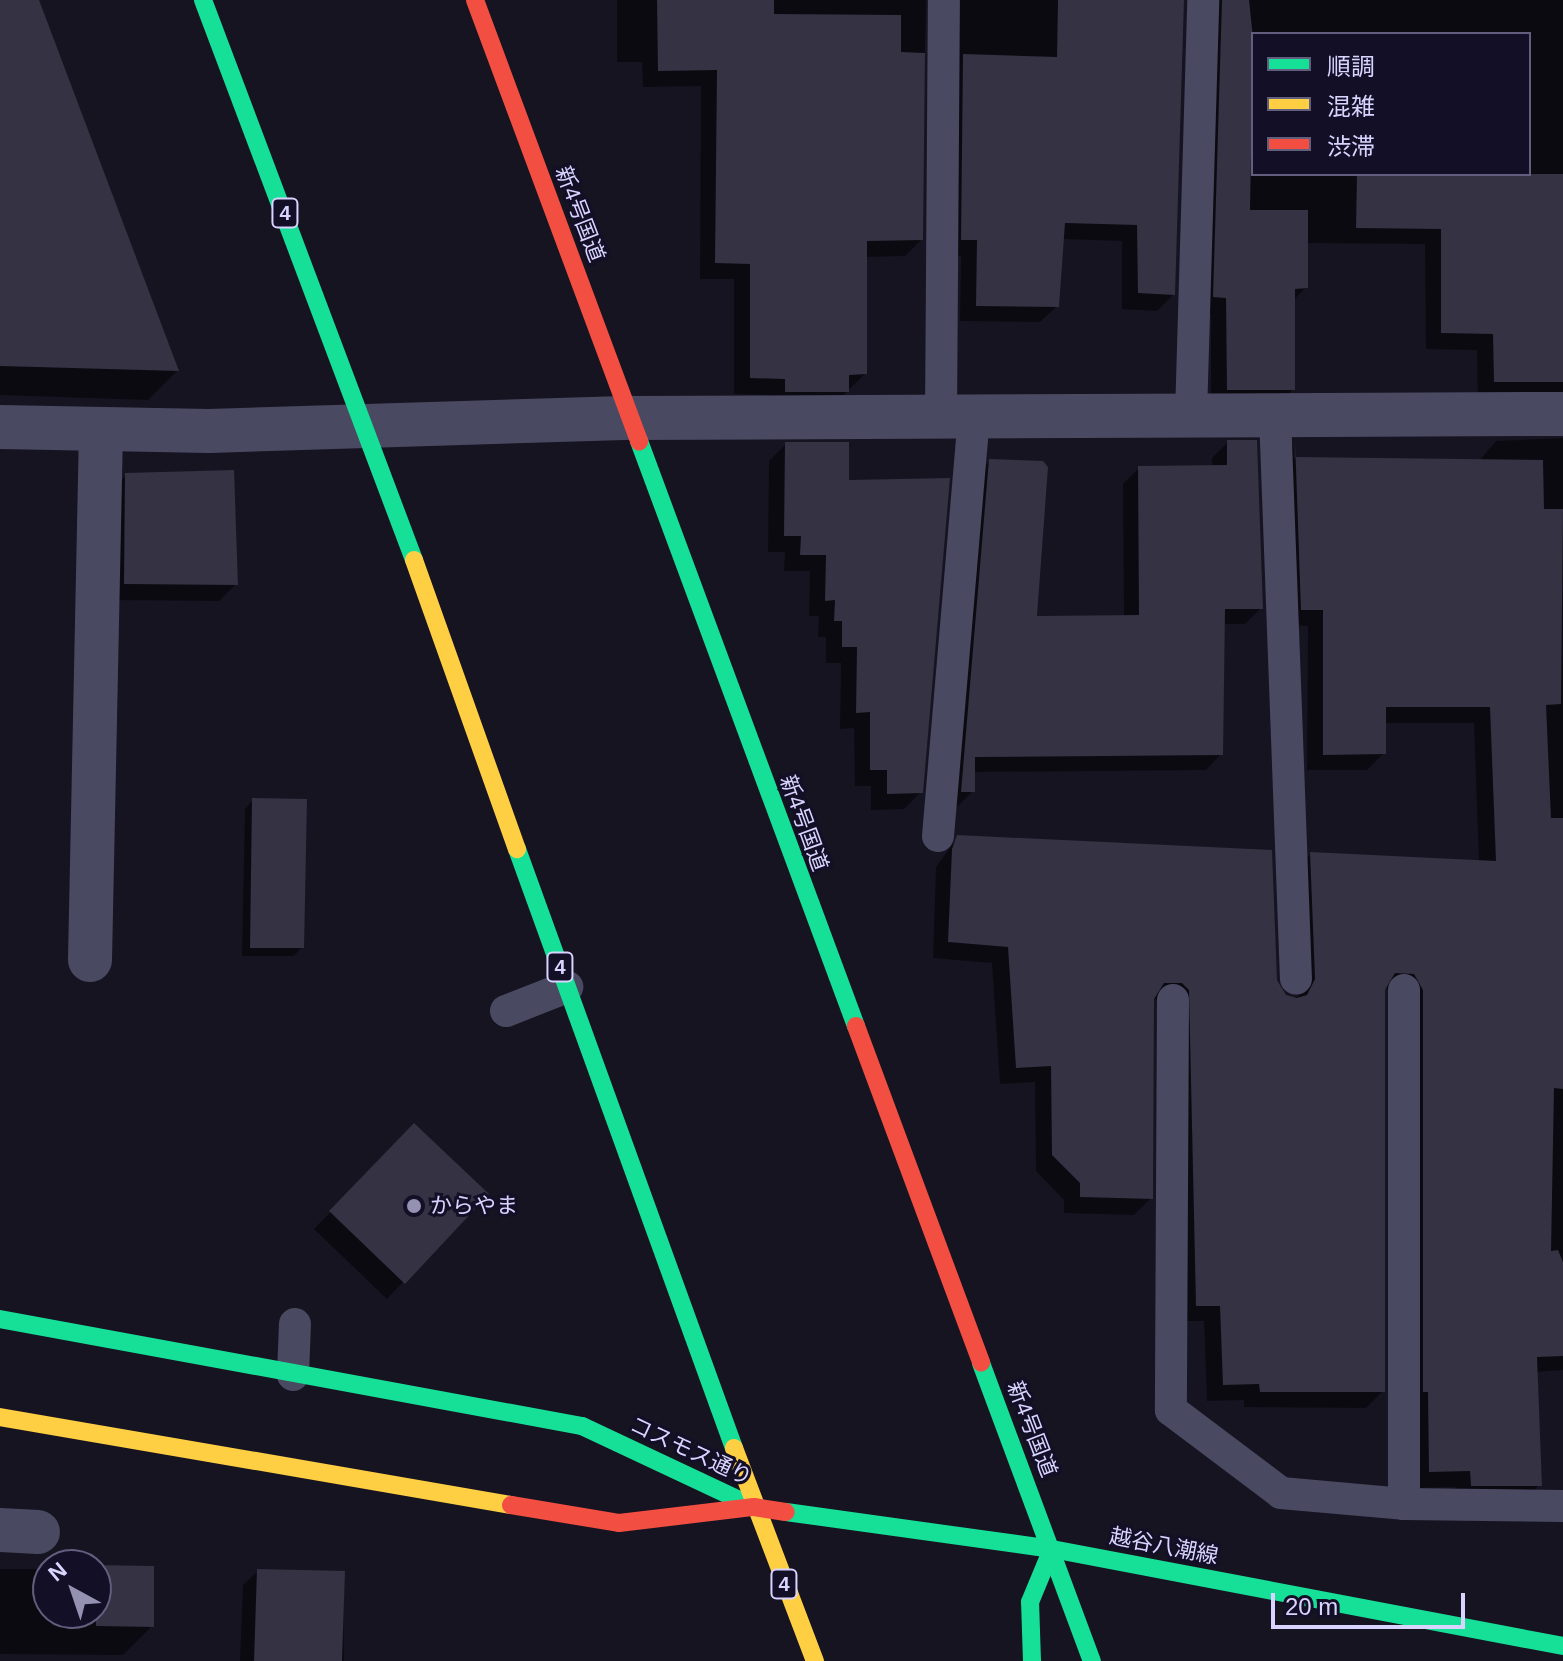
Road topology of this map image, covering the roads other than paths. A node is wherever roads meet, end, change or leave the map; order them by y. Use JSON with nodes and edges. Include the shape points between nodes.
{"nodes":[{"id":1,"x":203,"y":0,"type":"edge"},
{"id":2,"x":475,"y":0,"type":"edge"},
{"id":3,"x":944,"y":0,"type":"edge"},
{"id":4,"x":1203,"y":0,"type":"edge"},
{"id":5,"x":1563,"y":414,"type":"edge"},
{"id":6,"x":1191,"y":415,"type":"junction"},
{"id":7,"x":1275,"y":415,"type":"junction"},
{"id":8,"x":958,"y":416,"type":"junction"},
{"id":9,"x":632,"y":418,"type":"junction"},
{"id":10,"x":366,"y":426,"type":"junction"},
{"id":11,"x":0,"y":427,"type":"edge"},
{"id":12,"x":101,"y":429,"type":"junction"},
{"id":13,"x":938,"y":836,"type":"dead end"},
{"id":14,"x":90,"y":960,"type":"dead end"},
{"id":15,"x":1296,"y":979,"type":"dead end"},
{"id":16,"x":567,"y":987,"type":"junction"},
{"id":17,"x":1404,"y":990,"type":"dead end"},
{"id":18,"x":1173,"y":1000,"type":"dead end"},
{"id":19,"x":506,"y":1011,"type":"dead end"},
{"id":20,"x":0,"y":1319,"type":"edge"},
{"id":21,"x":295,"y":1324,"type":"dead end"},
{"id":22,"x":293,"y":1375,"type":"junction"},
{"id":23,"x":0,"y":1417,"type":"edge"},
{"id":24,"x":1404,"y":1504,"type":"junction"},
{"id":25,"x":1563,"y":1506,"type":"edge"},
{"id":26,"x":754,"y":1507,"type":"junction"},
{"id":27,"x":1052,"y":1549,"type":"junction"},
{"id":28,"x":1563,"y":1646,"type":"edge"},
{"id":29,"x":815,"y":1661,"type":"edge"},
{"id":30,"x":1032,"y":1661,"type":"edge"},
{"id":31,"x":1092,"y":1661,"type":"edge"}],
"edges":[{"from":1,"to":10,"type":"main road","number":"4"},
{"from":2,"to":9,"type":"main road","name":"新4号国道"},
{"from":3,"to":8,"type":"lane"},
{"from":4,"to":6,"type":"lane"},
{"from":5,"to":7,"type":"street"},
{"from":6,"to":7,"type":"street"},
{"from":6,"to":8,"type":"street"},
{"from":7,"to":15,"type":"lane"},
{"from":8,"to":9,"type":"street"},
{"from":8,"to":13,"type":"lane"},
{"from":9,"to":10,"type":"street"},
{"from":9,"to":27,"type":"main road","name":"新4号国道","via":[[855,1034]]},
{"from":10,"to":12,"type":"street"},
{"from":10,"to":16,"type":"main road","number":"4"},
{"from":11,"to":12,"type":"street"},
{"from":12,"to":14,"type":"street"},
{"from":16,"to":19,"type":"lane"},
{"from":16,"to":26,"type":"main road","number":"4"},
{"from":17,"to":24,"type":"lane"},
{"from":18,"to":24,"type":"lane","via":[[1171,1410],[1281,1493]]},
{"from":20,"to":22,"type":"main road","name":"コスモス通り"},
{"from":21,"to":22,"type":"lane"},
{"from":22,"to":26,"type":"main road","name":"コスモス通り","via":[[582,1426]]},
{"from":23,"to":26,"type":"main road","name":"コスモス通り","via":[[619,1523]]},
{"from":24,"to":25,"type":"lane"},
{"from":26,"to":27,"type":"main road","name":"越谷八潮線"},
{"from":26,"to":29,"type":"main road","number":"4"},
{"from":27,"to":28,"type":"main road","name":"越谷八潮線"},
{"from":27,"to":30,"type":"main road","via":[[1030,1602]]},
{"from":27,"to":31,"type":"main road","name":"新4号国道"}]}
